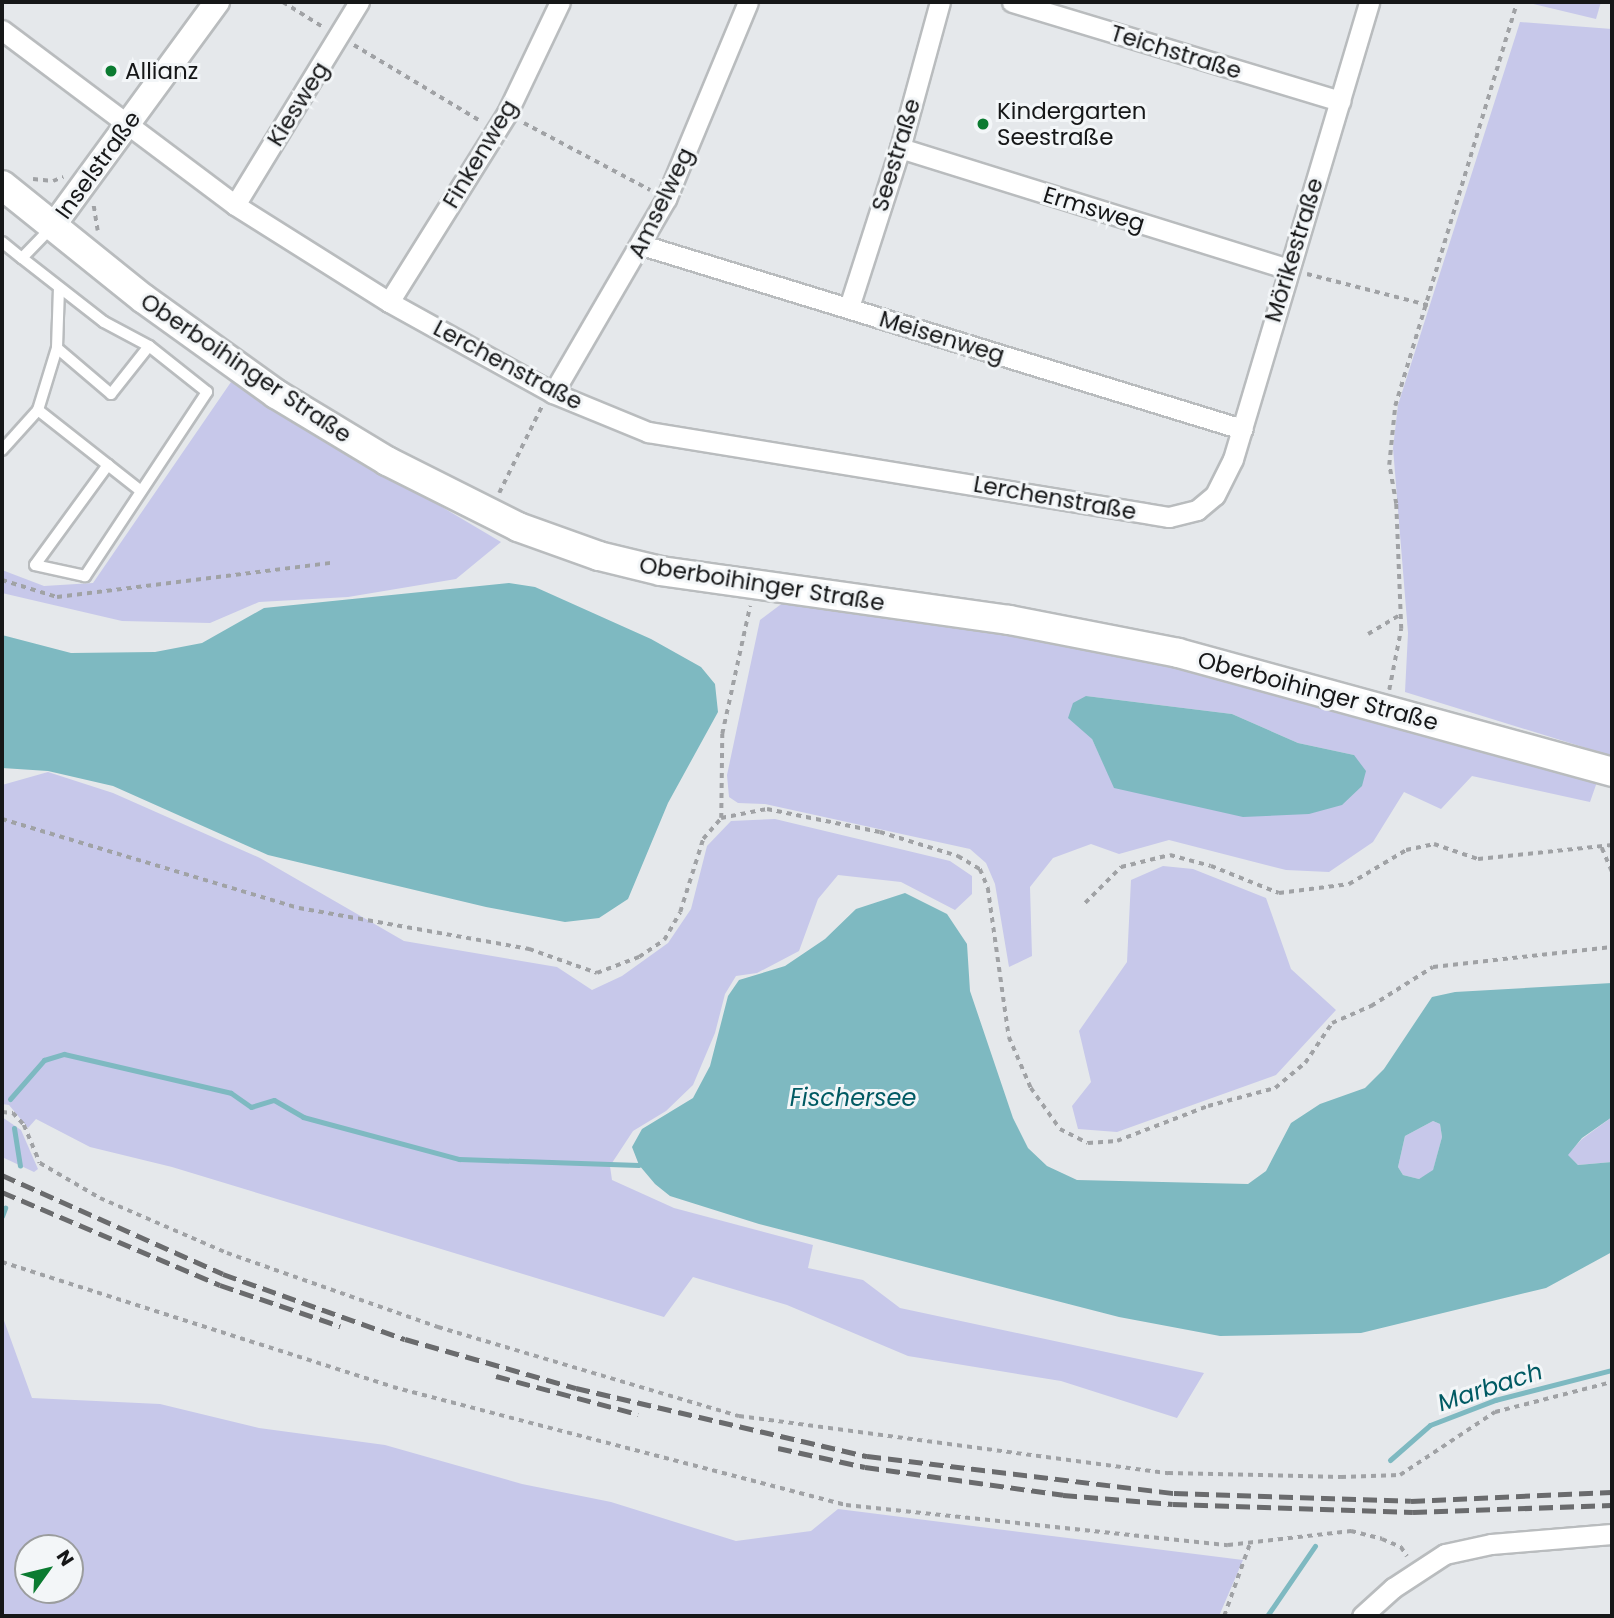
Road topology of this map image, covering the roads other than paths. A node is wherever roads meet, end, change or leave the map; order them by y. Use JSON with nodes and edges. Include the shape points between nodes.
{"nodes":[{"id":1,"x":217,"y":2,"type":"edge"},
{"id":2,"x":359,"y":2,"type":"edge"},
{"id":3,"x":560,"y":2,"type":"edge"},
{"id":4,"x":748,"y":2,"type":"edge"},
{"id":5,"x":940,"y":2,"type":"edge"},
{"id":6,"x":1013,"y":2,"type":"edge"},
{"id":7,"x":1369,"y":2,"type":"edge"},
{"id":8,"x":2,"y":30,"type":"edge"},
{"id":9,"x":1340,"y":101,"type":"junction"},
{"id":10,"x":126,"y":127,"type":"junction"},
{"id":11,"x":900,"y":148,"type":"junction"},
{"id":12,"x":12,"y":179,"type":"edge"},
{"id":13,"x":235,"y":205,"type":"junction"},
{"id":14,"x":53,"y":226,"type":"junction"},
{"id":15,"x":2,"y":242,"type":"edge"},
{"id":16,"x":642,"y":245,"type":"junction"},
{"id":17,"x":22,"y":258,"type":"junction"},
{"id":18,"x":1288,"y":269,"type":"junction"},
{"id":19,"x":59,"y":289,"type":"junction"},
{"id":20,"x":389,"y":302,"type":"junction"},
{"id":21,"x":849,"y":307,"type":"junction"},
{"id":22,"x":149,"y":346,"type":"junction"},
{"id":23,"x":57,"y":348,"type":"junction"},
{"id":24,"x":551,"y":392,"type":"junction"},
{"id":25,"x":38,"y":410,"type":"junction"},
{"id":26,"x":1241,"y":429,"type":"junction"},
{"id":27,"x":2,"y":450,"type":"edge"},
{"id":28,"x":108,"y":466,"type":"junction"},
{"id":29,"x":141,"y":491,"type":"junction"},
{"id":30,"x":1215,"y":495,"type":"joint"},
{"id":31,"x":1612,"y":772,"type":"edge"},
{"id":32,"x":1612,"y":1534,"type":"edge"},
{"id":33,"x":1362,"y":1616,"type":"edge"}],
"edges":[{"from":1,"to":10,"type":"street","name":"Inselstraße"},
{"from":2,"to":13,"type":"street","name":"Kiesweg"},
{"from":3,"to":20,"type":"street","name":"Finkenweg","via":[[502,122]]},
{"from":4,"to":16,"type":"street","name":"Amselweg","via":[[666,199]]},
{"from":5,"to":11,"type":"street","name":"Seestraße"},
{"from":6,"to":9,"type":"street","name":"Teichstraße"},
{"from":7,"to":9,"type":"street","name":"Mörikestraße"},
{"from":8,"to":10,"type":"street","name":"Lerchenstraße"},
{"from":9,"to":18,"type":"street","name":"Mörikestraße"},
{"from":10,"to":13,"type":"street","name":"Lerchenstraße"},
{"from":10,"to":14,"type":"street","name":"Inselstraße"},
{"from":11,"to":18,"type":"street","name":"Ermsweg"},
{"from":11,"to":21,"type":"street","name":"Seestraße"},
{"from":12,"to":14,"type":"main road","name":"Oberboihinger Straße"},
{"from":13,"to":20,"type":"street","name":"Lerchenstraße"},
{"from":14,"to":17,"type":"lane"},
{"from":14,"to":31,"type":"main road","name":"Oberboihinger Straße","via":[[276,394],[458,499],[599,556],[754,587],[1009,620],[1142,645]]},
{"from":15,"to":17,"type":"lane"},
{"from":16,"to":21,"type":"street","name":"Meisenweg"},
{"from":16,"to":24,"type":"street","name":"Amselweg"},
{"from":17,"to":19,"type":"lane"},
{"from":18,"to":26,"type":"street","name":"Mörikestraße"},
{"from":19,"to":22,"type":"lane","via":[[104,322]]},
{"from":19,"to":23,"type":"lane"},
{"from":20,"to":24,"type":"street","name":"Lerchenstraße"},
{"from":21,"to":26,"type":"street","name":"Meisenweg"},
{"from":22,"to":23,"type":"lane","via":[[111,394]]},
{"from":22,"to":29,"type":"lane","via":[[207,392]]},
{"from":23,"to":25,"type":"lane"},
{"from":24,"to":30,"type":"street","name":"Lerchenstraße","via":[[648,432],[917,473],[1111,510],[1169,517],[1197,510]]},
{"from":25,"to":27,"type":"lane"},
{"from":25,"to":28,"type":"lane"},
{"from":26,"to":30,"type":"street","name":"Mörikestraße"},
{"from":28,"to":29,"type":"lane"},
{"from":28,"to":29,"type":"lane","via":[[35,565],[85,576]]},
{"from":32,"to":33,"type":"street","via":[[1491,1544],[1446,1554]]}]}
